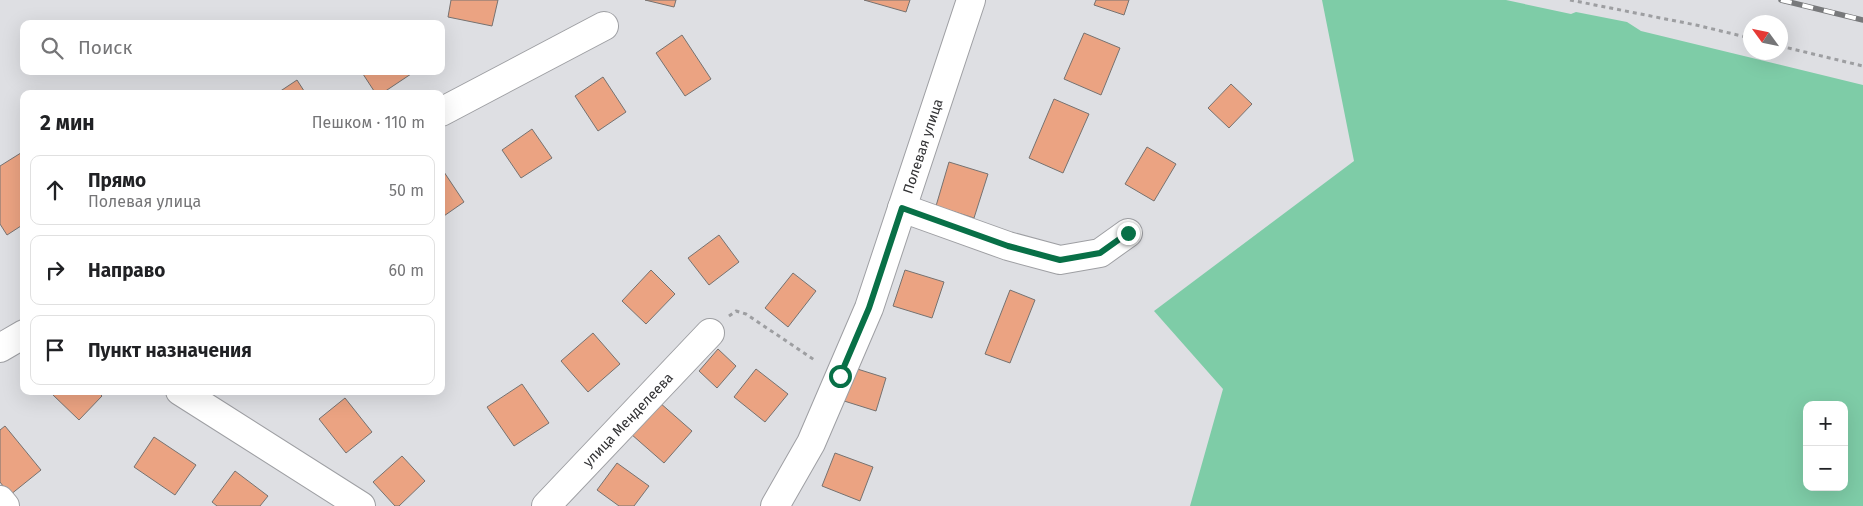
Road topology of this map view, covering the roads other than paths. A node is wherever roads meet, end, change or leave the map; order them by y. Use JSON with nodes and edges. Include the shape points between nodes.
{"nodes":[{"id":1,"x":970,"y":2,"type":"edge"},
{"id":2,"x":604,"y":26,"type":"dead end"},
{"id":3,"x":445,"y":110,"type":"edge"},
{"id":4,"x":902,"y":208,"type":"junction"},
{"id":5,"x":1128,"y":233,"type":"dead end"},
{"id":6,"x":710,"y":333,"type":"road end"},
{"id":7,"x":20,"y":336,"type":"edge"},
{"id":8,"x":0,"y":348,"type":"edge"},
{"id":9,"x":186,"y":395,"type":"edge"},
{"id":10,"x":0,"y":500,"type":"edge"},
{"id":11,"x":5,"y":506,"type":"edge"},
{"id":12,"x":361,"y":506,"type":"edge"},
{"id":13,"x":546,"y":506,"type":"edge"},
{"id":14,"x":775,"y":506,"type":"edge"}],
"edges":[{"from":1,"to":4,"type":"street","name":"Полевая улица"},
{"from":2,"to":3,"type":"street"},
{"from":4,"to":5,"type":"street","via":[[1008,246],[1060,260],[1100,253]]},
{"from":4,"to":14,"type":"street","name":"Полевая улица","via":[[869,308],[812,443]]},
{"from":6,"to":13,"type":"street","name":"улица Менделеева"},
{"from":7,"to":8,"type":"street"},
{"from":9,"to":12,"type":"street"},
{"from":10,"to":11,"type":"street"}]}
